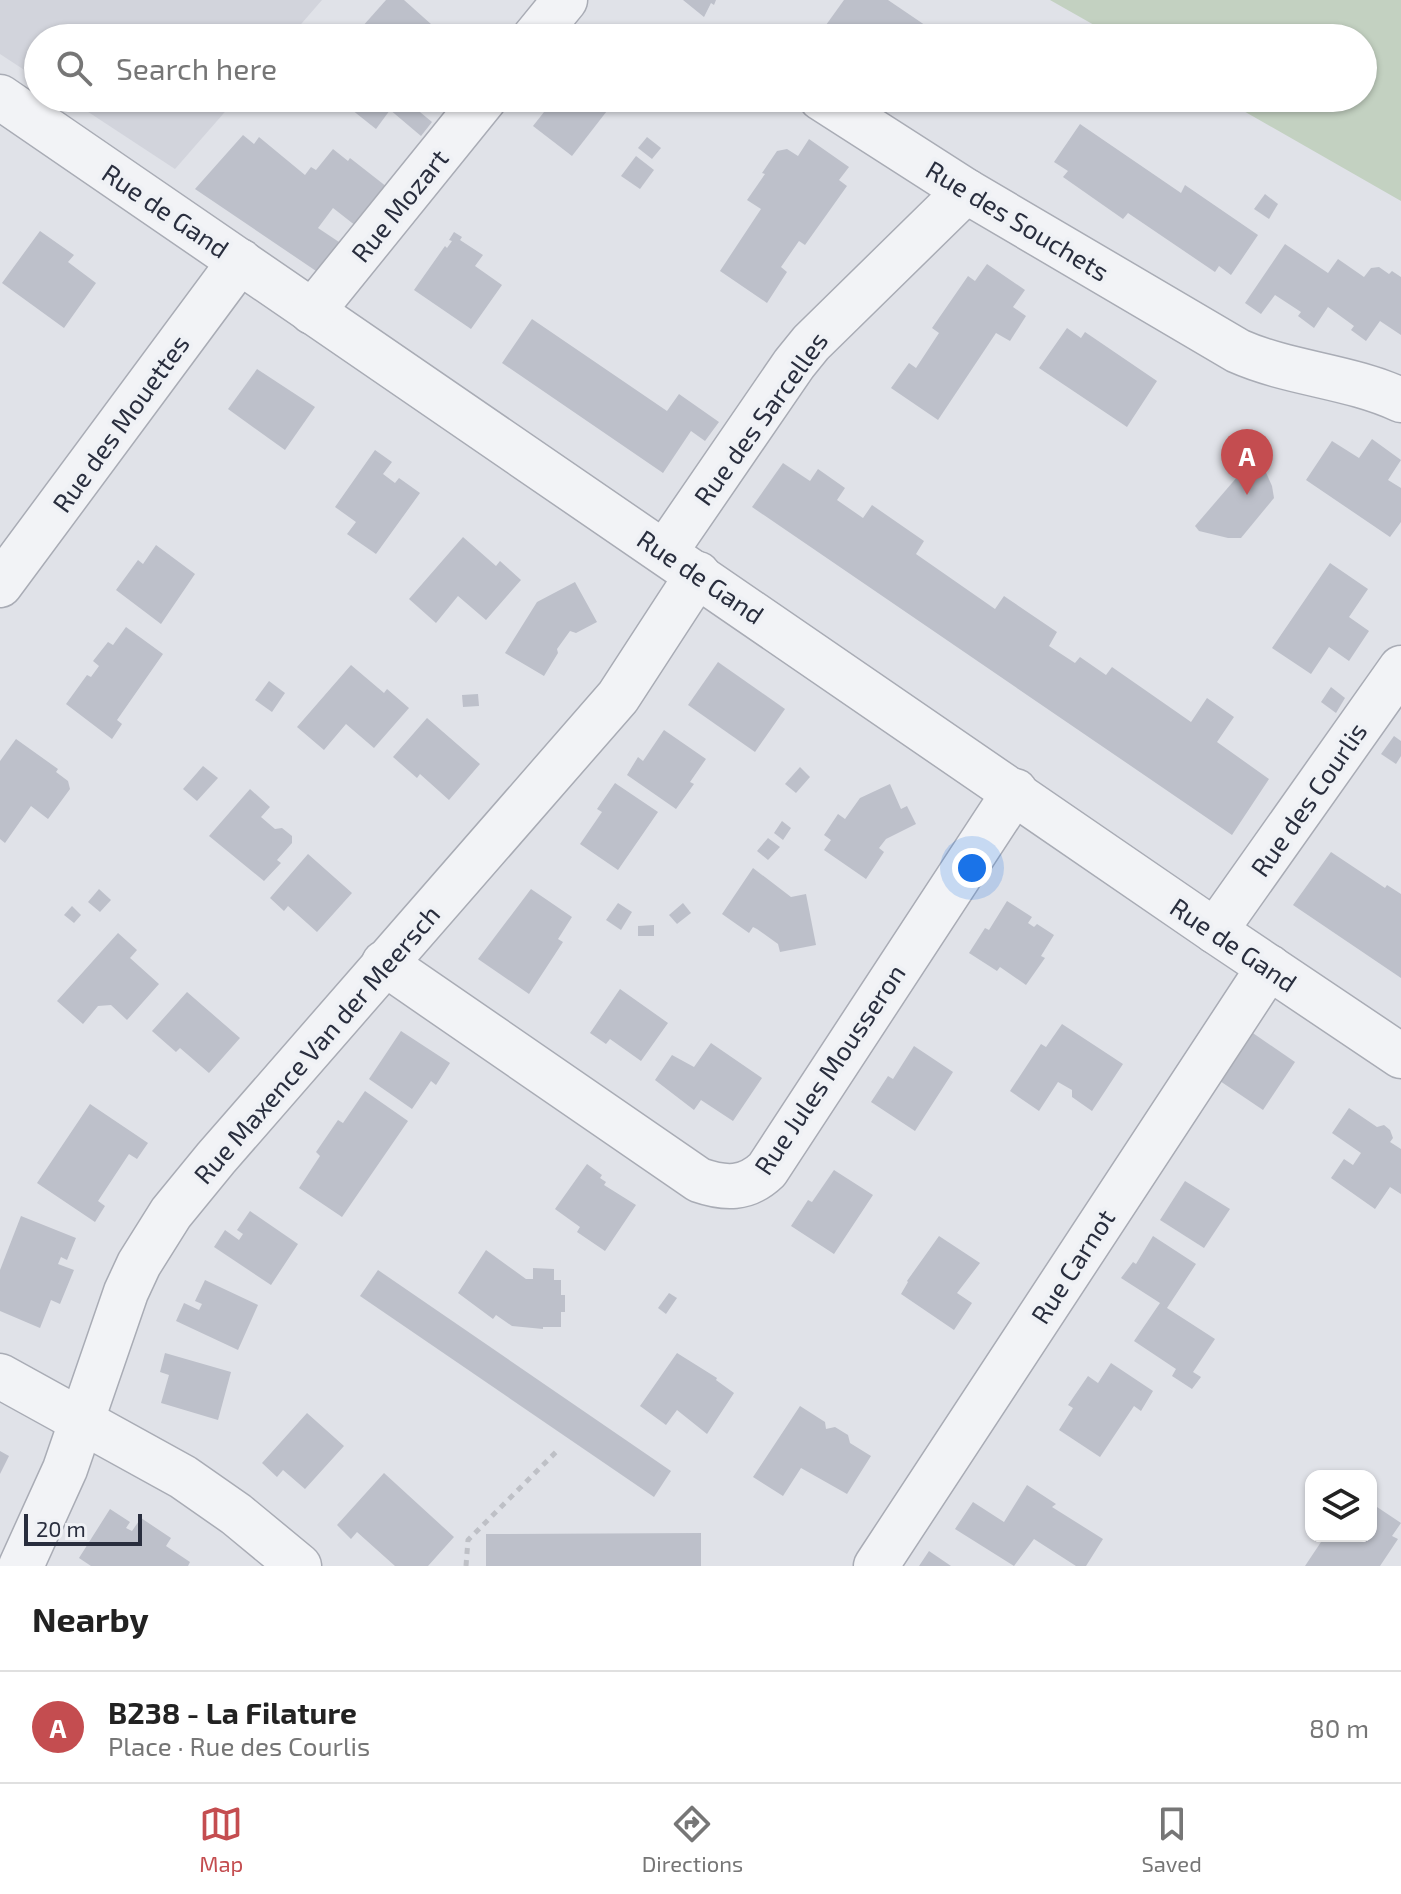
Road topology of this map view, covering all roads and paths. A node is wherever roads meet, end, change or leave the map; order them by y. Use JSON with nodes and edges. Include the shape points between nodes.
{"nodes":[{"id":1,"x":565,"y":0,"type":"edge"},
{"id":2,"x":545,"y":24,"type":"edge"},
{"id":3,"x":0,"y":97,"type":"edge"},
{"id":4,"x":474,"y":112,"type":"edge"},
{"id":5,"x":843,"y":112,"type":"edge"},
{"id":6,"x":966,"y":191,"type":"junction"},
{"id":7,"x":240,"y":261,"type":"junction"},
{"id":8,"x":312,"y":312,"type":"junction"},
{"id":9,"x":1401,"y":400,"type":"edge"},
{"id":10,"x":682,"y":563,"type":"junction"},
{"id":11,"x":0,"y":585,"type":"edge"},
{"id":12,"x":1401,"y":668,"type":"edge"},
{"id":13,"x":1015,"y":791,"type":"junction"},
{"id":14,"x":1215,"y":931,"type":"junction"},
{"id":15,"x":384,"y":963,"type":"junction"},
{"id":16,"x":1269,"y":967,"type":"junction"},
{"id":17,"x":1401,"y":1056,"type":"edge"},
{"id":18,"x":0,"y":1376,"type":"edge"},
{"id":19,"x":83,"y":1420,"type":"junction"},
{"id":20,"x":556,"y":1452,"type":"dead end"},
{"id":21,"x":21,"y":1566,"type":"edge"},
{"id":22,"x":299,"y":1566,"type":"edge"},
{"id":23,"x":466,"y":1566,"type":"edge"},
{"id":24,"x":876,"y":1566,"type":"edge"}],
"edges":[{"from":1,"to":2,"type":"street"},
{"from":3,"to":7,"type":"street","name":"Rue de Gand"},
{"from":4,"to":8,"type":"street","name":"Rue Mozart"},
{"from":5,"to":6,"type":"street","name":"Rue des Souchets"},
{"from":6,"to":9,"type":"street","name":"Rue des Souchets","via":[[1261,362],[1354,383]]},
{"from":6,"to":10,"type":"street","name":"Rue des Sarcelles","via":[[794,364]]},
{"from":7,"to":8,"type":"street","name":"Rue de Gand"},
{"from":7,"to":11,"type":"street","name":"Rue des Mouettes"},
{"from":8,"to":10,"type":"street","name":"Rue de Gand"},
{"from":10,"to":13,"type":"street","name":"Rue de Gand"},
{"from":10,"to":15,"type":"street","name":"Rue Maxence Van der Meersch","via":[[618,697]]},
{"from":12,"to":14,"type":"street","name":"Rue des Courlis"},
{"from":13,"to":14,"type":"street","name":"Rue de Gand"},
{"from":13,"to":15,"type":"street","name":"Rue Jules Mousseron","via":[[767,1170],[748,1184],[724,1187],[699,1180]]},
{"from":14,"to":16,"type":"street","name":"Rue de Gand"},
{"from":15,"to":19,"type":"street","name":"Rue Maxence Van der Meersch","via":[[171,1213],[126,1292]]},
{"from":16,"to":17,"type":"street","name":"Rue de Gand"},
{"from":16,"to":24,"type":"street","name":"Rue Carnot"},
{"from":18,"to":19,"type":"street"},
{"from":19,"to":21,"type":"street","name":"Rue Maxence Van der Meersch"},
{"from":19,"to":22,"type":"street","via":[[183,1477]]},
{"from":20,"to":23,"type":"path","via":[[468,1540]]}]}
